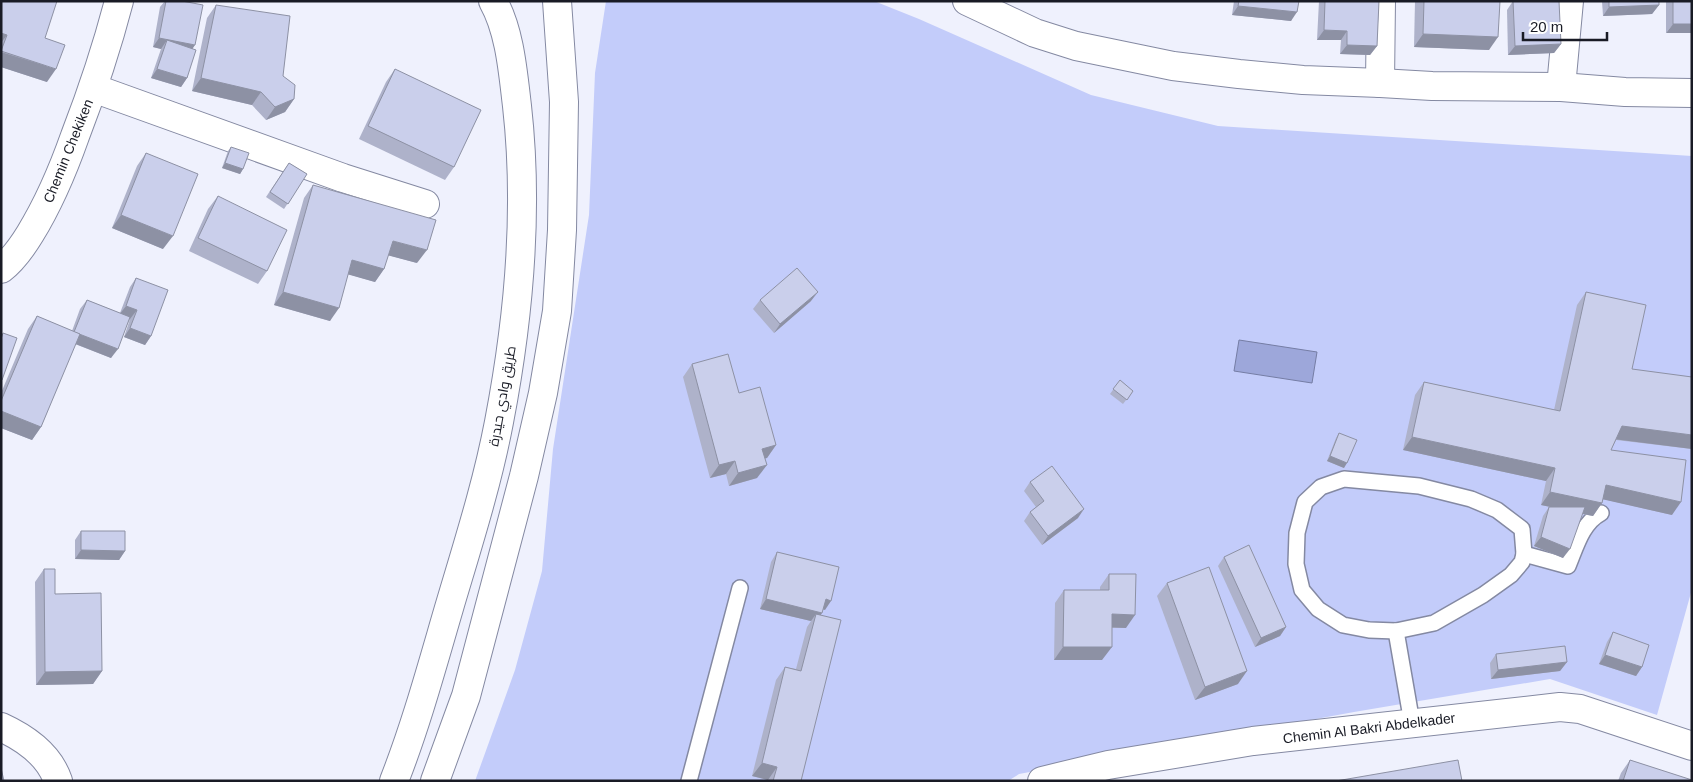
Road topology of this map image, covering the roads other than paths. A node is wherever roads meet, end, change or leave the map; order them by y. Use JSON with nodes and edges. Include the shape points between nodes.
{"nodes":[{"id":1,"x":492,"y":1,"type":"edge"},
{"id":2,"x":557,"y":1,"type":"edge"},
{"id":3,"x":968,"y":1,"type":"edge"},
{"id":4,"x":1381,"y":1,"type":"edge"},
{"id":5,"x":1568,"y":1,"type":"edge"},
{"id":6,"x":116,"y":12,"type":"edge"},
{"id":7,"x":1380,"y":83,"type":"junction"},
{"id":8,"x":1562,"y":87,"type":"junction"},
{"id":9,"x":93,"y":88,"type":"junction"},
{"id":10,"x":1692,"y":93,"type":"edge"},
{"id":11,"x":425,"y":204,"type":"dead end"},
{"id":12,"x":1,"y":269,"type":"edge"},
{"id":13,"x":1601,"y":513,"type":"edge"},
{"id":14,"x":1524,"y":554,"type":"junction"},
{"id":15,"x":740,"y":588,"type":"dead end"},
{"id":16,"x":1396,"y":631,"type":"junction"},
{"id":17,"x":1412,"y":723,"type":"junction"},
{"id":18,"x":1,"y":727,"type":"edge"},
{"id":19,"x":1692,"y":746,"type":"edge"},
{"id":20,"x":58,"y":781,"type":"edge"},
{"id":21,"x":394,"y":781,"type":"edge"},
{"id":22,"x":434,"y":781,"type":"edge"},
{"id":23,"x":689,"y":781,"type":"edge"},
{"id":24,"x":1042,"y":781,"type":"edge"}],
"edges":[{"from":1,"to":21,"type":"street","name":"طريق وادي حيدرة","via":[[512,58],[522,164],[522,235],[516,314],[499,423],[477,513]]},
{"from":2,"to":22,"type":"street","via":[[564,110],[557,310],[524,476],[466,696]]},
{"from":3,"to":7,"type":"street","via":[[1035,33],[1135,59],[1239,74]]},
{"from":4,"to":7,"type":"street"},
{"from":5,"to":8,"type":"street"},
{"from":6,"to":9,"type":"street","name":"Chemin Chekiken"},
{"from":7,"to":8,"type":"street"},
{"from":8,"to":10,"type":"street"},
{"from":9,"to":11,"type":"street","via":[[343,178]]},
{"from":9,"to":12,"type":"street","name":"Chemin Chekiken","via":[[41,216],[19,251]]},
{"from":13,"to":14,"type":"lane","via":[[1593,517],[1585,528],[1568,566]]},
{"from":14,"to":16,"type":"lane","via":[[1511,576],[1483,595],[1434,623]]},
{"from":14,"to":16,"type":"lane","via":[[1522,529],[1497,510],[1470,499],[1419,486],[1363,481],[1344,480],[1321,487],[1305,502],[1297,533],[1296,564],[1302,590],[1318,609],[1344,625]]},
{"from":15,"to":23,"type":"lane"},
{"from":16,"to":17,"type":"lane"},
{"from":17,"to":19,"type":"street","name":"Chemin Al Bakri Abdelkader","via":[[1560,707],[1580,709]]},
{"from":17,"to":24,"type":"street","name":"Chemin Al Bakri Abdelkader","via":[[1253,741],[1108,765]]},
{"from":18,"to":20,"type":"street","via":[[38,750]]}]}
